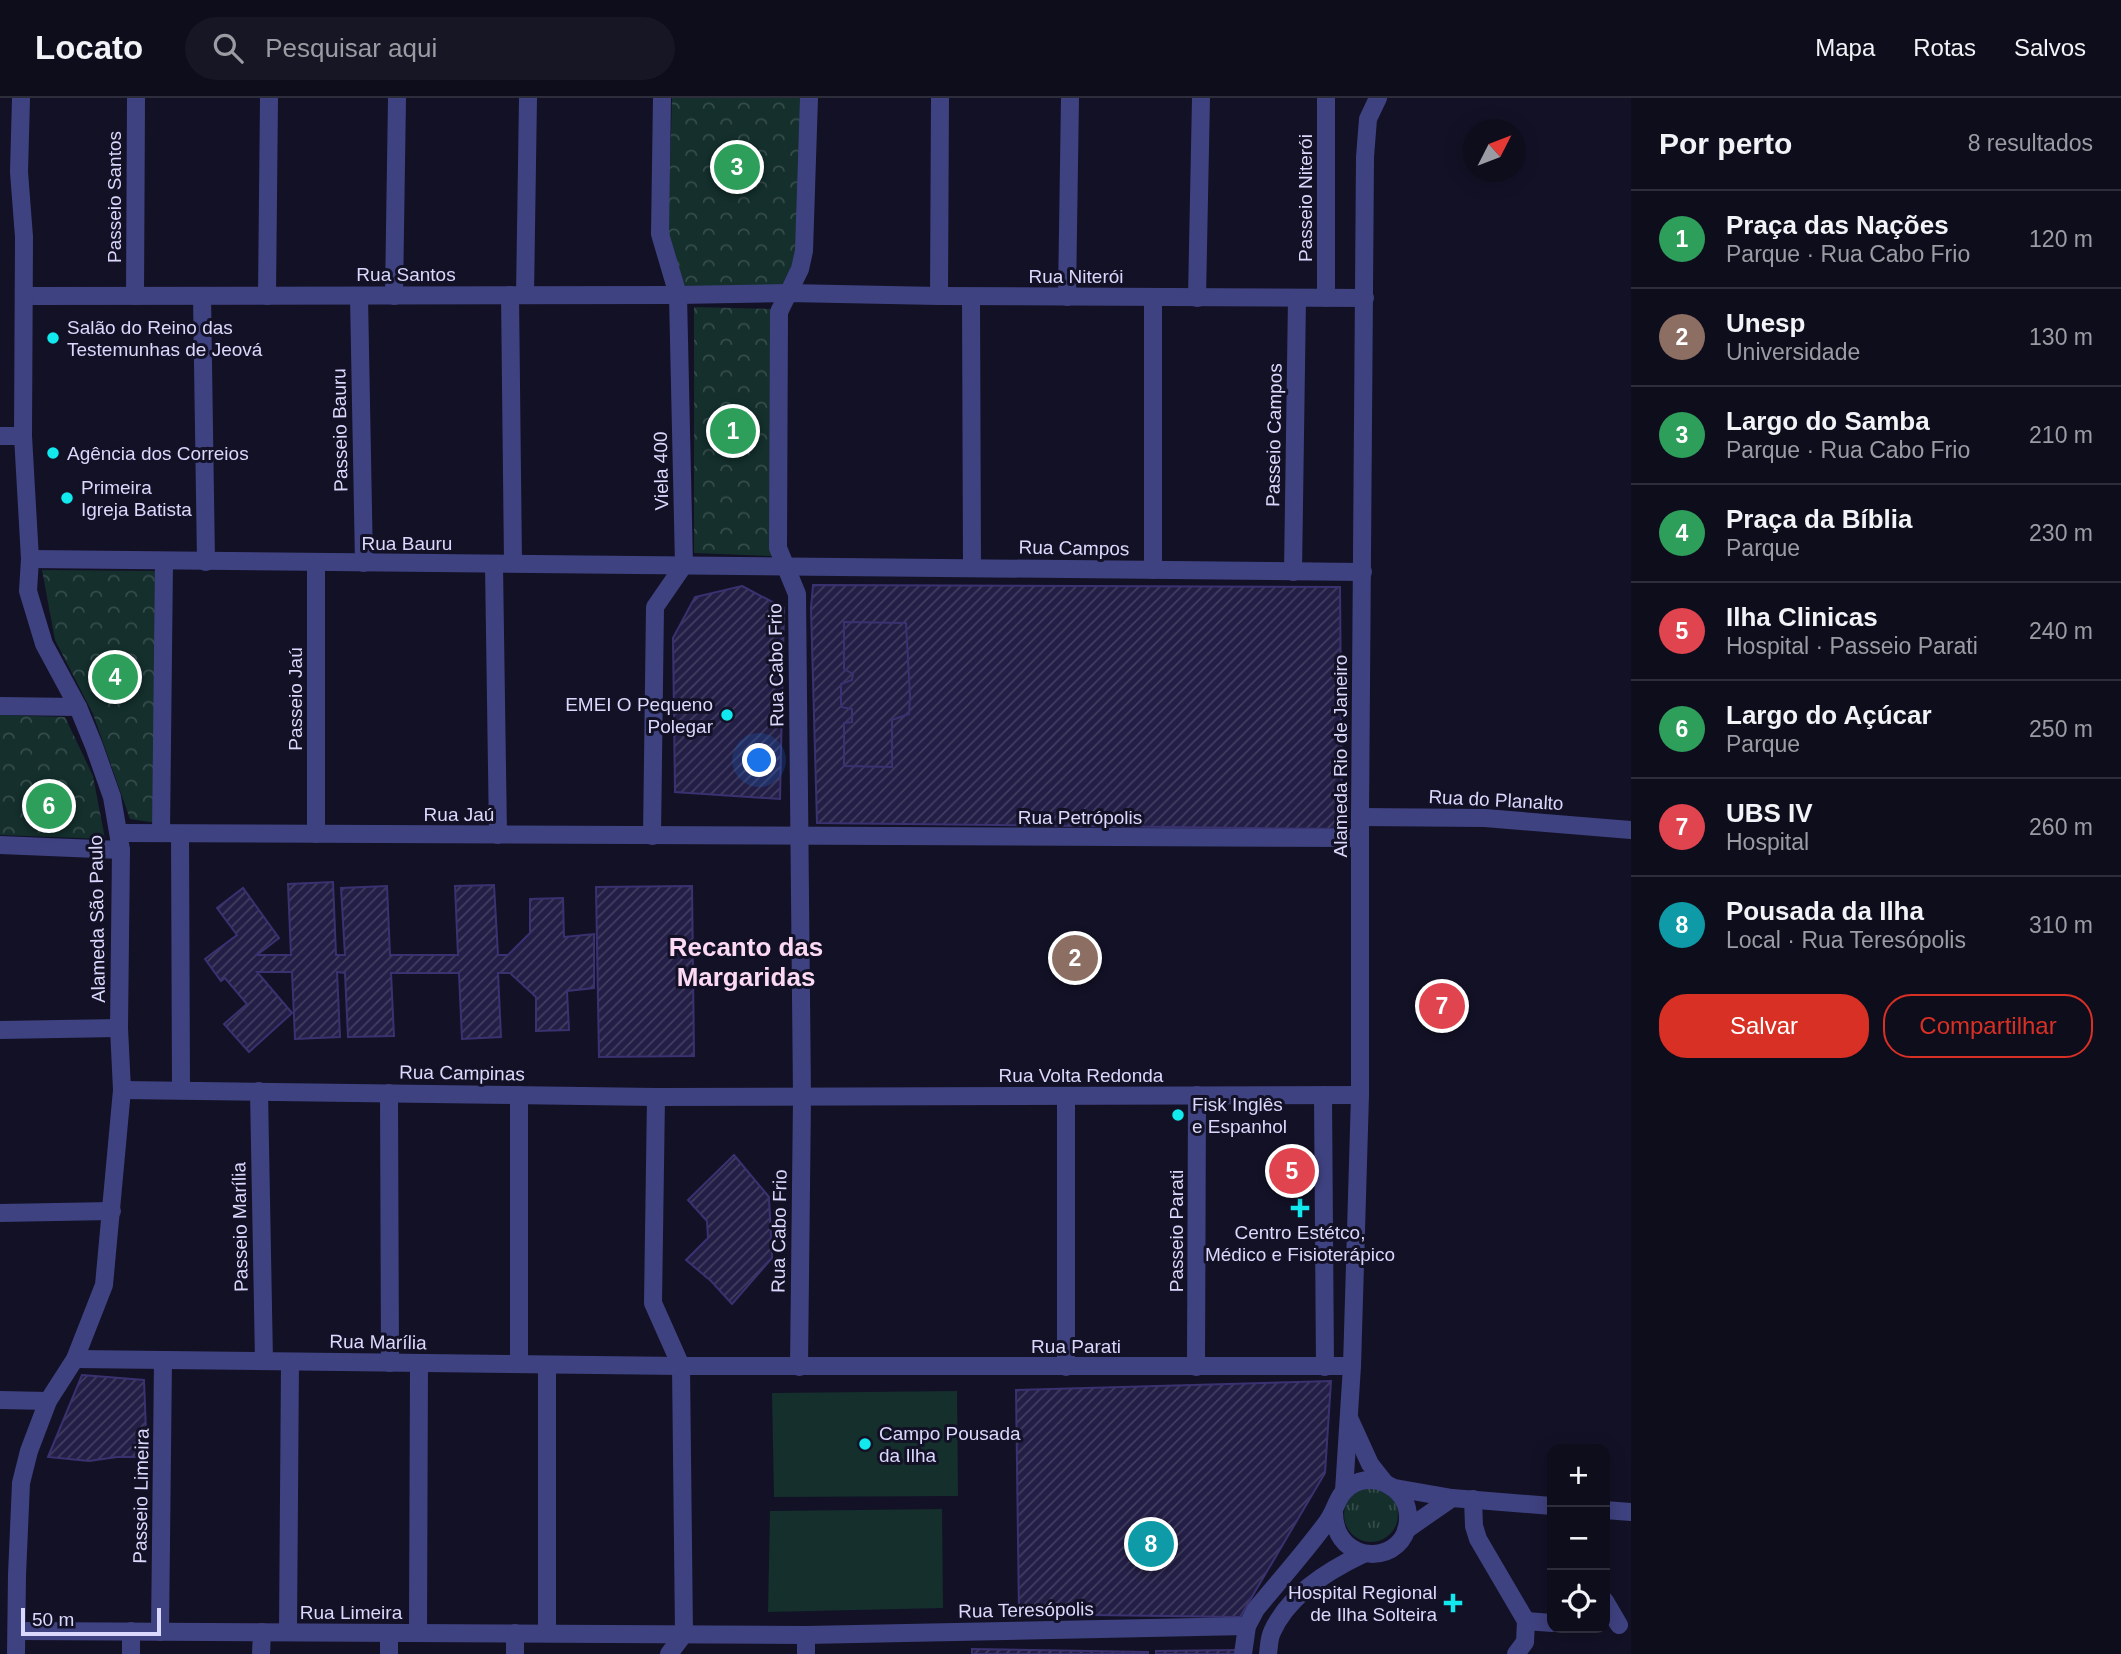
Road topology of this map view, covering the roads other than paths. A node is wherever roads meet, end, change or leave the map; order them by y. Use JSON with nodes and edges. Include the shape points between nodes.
{"nodes":[{"id":1,"x":21,"y":98,"type":"edge"},
{"id":2,"x":136,"y":98,"type":"edge"},
{"id":3,"x":269,"y":98,"type":"edge"},
{"id":4,"x":397,"y":98,"type":"edge"},
{"id":5,"x":528,"y":98,"type":"edge"},
{"id":6,"x":662,"y":98,"type":"edge"},
{"id":7,"x":809,"y":98,"type":"edge"},
{"id":8,"x":940,"y":98,"type":"edge"},
{"id":9,"x":1070,"y":98,"type":"edge"},
{"id":10,"x":1201,"y":98,"type":"edge"},
{"id":11,"x":1326,"y":98,"type":"edge"},
{"id":12,"x":1378,"y":98,"type":"edge"},
{"id":13,"x":0,"y":172,"type":"edge"},
{"id":14,"x":19,"y":172,"type":"junction"},
{"id":15,"x":788,"y":293,"type":"junction"},
{"id":16,"x":517,"y":295,"type":"junction"},
{"id":17,"x":678,"y":295,"type":"junction"},
{"id":18,"x":24,"y":296,"type":"junction"},
{"id":19,"x":135,"y":296,"type":"junction"},
{"id":20,"x":202,"y":296,"type":"junction"},
{"id":21,"x":267,"y":296,"type":"junction"},
{"id":22,"x":359,"y":296,"type":"junction"},
{"id":23,"x":394,"y":296,"type":"junction"},
{"id":24,"x":939,"y":296,"type":"junction"},
{"id":25,"x":971,"y":296,"type":"junction"},
{"id":26,"x":1067,"y":297,"type":"junction"},
{"id":27,"x":1153,"y":297,"type":"junction"},
{"id":28,"x":1197,"y":298,"type":"junction"},
{"id":29,"x":1297,"y":298,"type":"junction"},
{"id":30,"x":1326,"y":298,"type":"junction"},
{"id":31,"x":1365,"y":298,"type":"junction"},
{"id":32,"x":0,"y":436,"type":"edge"},
{"id":33,"x":23,"y":436,"type":"junction"},
{"id":34,"x":30,"y":559,"type":"junction"},
{"id":35,"x":164,"y":562,"type":"junction"},
{"id":36,"x":205,"y":562,"type":"junction"},
{"id":37,"x":316,"y":563,"type":"junction"},
{"id":38,"x":513,"y":563,"type":"junction"},
{"id":39,"x":364,"y":564,"type":"junction"},
{"id":40,"x":494,"y":565,"type":"junction"},
{"id":41,"x":684,"y":565,"type":"junction"},
{"id":42,"x":784,"y":568,"type":"junction"},
{"id":43,"x":972,"y":568,"type":"junction"},
{"id":44,"x":1153,"y":570,"type":"junction"},
{"id":45,"x":1293,"y":572,"type":"junction"},
{"id":46,"x":1363,"y":572,"type":"junction"},
{"id":47,"x":0,"y":706,"type":"edge"},
{"id":48,"x":78,"y":707,"type":"junction"},
{"id":49,"x":1360,"y":817,"type":"junction"},
{"id":50,"x":1631,"y":830,"type":"edge"},
{"id":51,"x":161,"y":833,"type":"junction"},
{"id":52,"x":180,"y":834,"type":"junction"},
{"id":53,"x":316,"y":834,"type":"junction"},
{"id":54,"x":498,"y":835,"type":"junction"},
{"id":55,"x":652,"y":836,"type":"junction"},
{"id":56,"x":799,"y":837,"type":"junction"},
{"id":57,"x":1360,"y":838,"type":"junction"},
{"id":58,"x":120,"y":842,"type":"junction"},
{"id":59,"x":0,"y":845,"type":"edge"},
{"id":60,"x":120,"y":1028,"type":"junction"},
{"id":61,"x":0,"y":1030,"type":"edge"},
{"id":62,"x":122,"y":1090,"type":"junction"},
{"id":63,"x":181,"y":1090,"type":"junction"},
{"id":64,"x":259,"y":1091,"type":"junction"},
{"id":65,"x":389,"y":1093,"type":"junction"},
{"id":66,"x":519,"y":1095,"type":"junction"},
{"id":67,"x":1197,"y":1095,"type":"junction"},
{"id":68,"x":1323,"y":1095,"type":"junction"},
{"id":69,"x":1360,"y":1095,"type":"junction"},
{"id":70,"x":1066,"y":1096,"type":"junction"},
{"id":71,"x":656,"y":1097,"type":"junction"},
{"id":72,"x":802,"y":1097,"type":"junction"},
{"id":73,"x":112,"y":1211,"type":"junction"},
{"id":74,"x":0,"y":1213,"type":"edge"},
{"id":75,"x":75,"y":1359,"type":"junction"},
{"id":76,"x":163,"y":1360,"type":"junction"},
{"id":77,"x":264,"y":1362,"type":"junction"},
{"id":78,"x":290,"y":1362,"type":"junction"},
{"id":79,"x":390,"y":1363,"type":"junction"},
{"id":80,"x":419,"y":1363,"type":"junction"},
{"id":81,"x":519,"y":1364,"type":"junction"},
{"id":82,"x":547,"y":1365,"type":"junction"},
{"id":83,"x":681,"y":1366,"type":"junction"},
{"id":84,"x":1352,"y":1366,"type":"junction"},
{"id":85,"x":799,"y":1367,"type":"junction"},
{"id":86,"x":1066,"y":1367,"type":"junction"},
{"id":87,"x":1196,"y":1367,"type":"junction"},
{"id":88,"x":1325,"y":1367,"type":"junction"},
{"id":89,"x":0,"y":1400,"type":"edge"},
{"id":90,"x":48,"y":1401,"type":"junction"},
{"id":91,"x":1349,"y":1417,"type":"junction"},
{"id":92,"x":1390,"y":1485,"type":"junction"},
{"id":93,"x":1344,"y":1491,"type":"junction"},
{"id":94,"x":1452,"y":1498,"type":"junction"},
{"id":95,"x":1473,"y":1499,"type":"junction"},
{"id":96,"x":1547,"y":1508,"type":"edge"},
{"id":97,"x":1610,"y":1510,"type":"edge"},
{"id":98,"x":1334,"y":1512,"type":"junction"},
{"id":99,"x":1631,"y":1512,"type":"edge"},
{"id":100,"x":1406,"y":1530,"type":"junction"},
{"id":101,"x":1363,"y":1554,"type":"junction"},
{"id":102,"x":8,"y":1576,"type":"edge"},
{"id":103,"x":1526,"y":1622,"type":"junction"},
{"id":104,"x":1547,"y":1623,"type":"edge"},
{"id":105,"x":1247,"y":1626,"type":"junction"},
{"id":106,"x":17,"y":1631,"type":"junction"},
{"id":107,"x":131,"y":1632,"type":"junction"},
{"id":108,"x":160,"y":1632,"type":"junction"},
{"id":109,"x":261,"y":1632,"type":"junction"},
{"id":110,"x":288,"y":1632,"type":"junction"},
{"id":111,"x":389,"y":1633,"type":"junction"},
{"id":112,"x":418,"y":1633,"type":"junction"},
{"id":113,"x":515,"y":1633,"type":"junction"},
{"id":114,"x":547,"y":1633,"type":"junction"},
{"id":115,"x":684,"y":1634,"type":"junction"},
{"id":116,"x":806,"y":1635,"type":"junction"},
{"id":117,"x":16,"y":1654,"type":"edge"},
{"id":118,"x":131,"y":1654,"type":"edge"},
{"id":119,"x":261,"y":1654,"type":"edge"},
{"id":120,"x":388,"y":1654,"type":"edge"},
{"id":121,"x":515,"y":1654,"type":"edge"},
{"id":122,"x":669,"y":1654,"type":"edge"},
{"id":123,"x":806,"y":1654,"type":"edge"},
{"id":124,"x":1243,"y":1654,"type":"edge"},
{"id":125,"x":1268,"y":1654,"type":"edge"},
{"id":126,"x":1516,"y":1654,"type":"edge"}],
"edges":[{"from":1,"to":14,"type":"street","name":"Alameda São Paulo"},
{"from":2,"to":19,"type":"street","name":"Passeio Santos"},
{"from":3,"to":21,"type":"street"},
{"from":4,"to":23,"type":"street"},
{"from":5,"to":16,"type":"street"},
{"from":6,"to":17,"type":"street","name":"Viela 400","via":[[660,234]]},
{"from":7,"to":15,"type":"street","name":"Rua Cabo Frio","via":[[804,251]]},
{"from":8,"to":24,"type":"street"},
{"from":9,"to":26,"type":"street"},
{"from":10,"to":28,"type":"street"},
{"from":11,"to":30,"type":"street","name":"Passeio Niterói"},
{"from":12,"to":31,"type":"street","name":"Alameda Rio de Janeiro","via":[[1368,119],[1365,158]]},
{"from":13,"to":14,"type":"street"},
{"from":14,"to":18,"type":"street","name":"Alameda São Paulo"},
{"from":15,"to":17,"type":"street","name":"Rua Santos"},
{"from":15,"to":24,"type":"street","name":"Rua Niterói"},
{"from":15,"to":42,"type":"street","name":"Rua Cabo Frio","via":[[779,312],[778,548]]},
{"from":16,"to":17,"type":"street","name":"Rua Santos"},
{"from":16,"to":23,"type":"street","name":"Rua Santos"},
{"from":16,"to":38,"type":"street"},
{"from":17,"to":41,"type":"street","name":"Viela 400"},
{"from":18,"to":19,"type":"street","name":"Rua Santos"},
{"from":18,"to":33,"type":"street","name":"Alameda São Paulo"},
{"from":19,"to":20,"type":"street","name":"Rua Santos"},
{"from":20,"to":21,"type":"street","name":"Rua Santos"},
{"from":20,"to":36,"type":"street"},
{"from":21,"to":22,"type":"street","name":"Rua Santos"},
{"from":22,"to":23,"type":"street","name":"Rua Santos"},
{"from":22,"to":39,"type":"street","name":"Passeio Bauru"},
{"from":24,"to":25,"type":"street","name":"Rua Niterói"},
{"from":25,"to":26,"type":"street","name":"Rua Niterói"},
{"from":25,"to":43,"type":"street"},
{"from":26,"to":27,"type":"street","name":"Rua Niterói"},
{"from":27,"to":28,"type":"street","name":"Rua Niterói"},
{"from":27,"to":44,"type":"street"},
{"from":28,"to":29,"type":"street","name":"Rua Niterói"},
{"from":29,"to":30,"type":"street","name":"Rua Niterói"},
{"from":29,"to":45,"type":"street","name":"Passeio Campos"},
{"from":30,"to":31,"type":"street","name":"Rua Niterói"},
{"from":31,"to":46,"type":"street","name":"Alameda Rio de Janeiro"},
{"from":32,"to":33,"type":"street"},
{"from":33,"to":34,"type":"street","name":"Alameda São Paulo"},
{"from":34,"to":35,"type":"street","name":"Rua Bauru"},
{"from":34,"to":48,"type":"street","name":"Alameda São Paulo","via":[[28,591],[44,644]]},
{"from":35,"to":36,"type":"street","name":"Rua Bauru"},
{"from":35,"to":51,"type":"street"},
{"from":36,"to":37,"type":"street","name":"Rua Bauru"},
{"from":37,"to":39,"type":"street","name":"Rua Bauru"},
{"from":37,"to":53,"type":"street","name":"Passeio Jaú"},
{"from":38,"to":40,"type":"street","name":"Rua Bauru"},
{"from":38,"to":41,"type":"street","name":"Rua Bauru"},
{"from":39,"to":40,"type":"street","name":"Rua Bauru"},
{"from":40,"to":54,"type":"street"},
{"from":41,"to":42,"type":"street","name":"Rua Bauru"},
{"from":41,"to":55,"type":"street","via":[[655,607]]},
{"from":42,"to":43,"type":"street","name":"Rua Campos"},
{"from":42,"to":56,"type":"street","name":"Rua Cabo Frio","via":[[797,594]]},
{"from":43,"to":44,"type":"street","name":"Rua Campos"},
{"from":44,"to":45,"type":"street","name":"Rua Campos"},
{"from":45,"to":46,"type":"street","name":"Rua Campos"},
{"from":46,"to":49,"type":"street","name":"Alameda Rio de Janeiro"},
{"from":47,"to":48,"type":"street"},
{"from":48,"to":58,"type":"street","name":"Alameda São Paulo","via":[[112,797]]},
{"from":49,"to":50,"type":"street","name":"Rua do Planalto","via":[[1485,818]]},
{"from":49,"to":57,"type":"street","name":"Alameda Rio de Janeiro"},
{"from":51,"to":52,"type":"street","name":"Rua Jaú"},
{"from":51,"to":58,"type":"street","name":"Rua Jaú"},
{"from":52,"to":53,"type":"street","name":"Rua Jaú"},
{"from":52,"to":63,"type":"street"},
{"from":53,"to":54,"type":"street","name":"Rua Jaú"},
{"from":54,"to":55,"type":"street","name":"Rua Jaú"},
{"from":55,"to":56,"type":"street","name":"Rua Jaú"},
{"from":56,"to":57,"type":"street","name":"Rua Petrópolis"},
{"from":56,"to":72,"type":"street","name":"Rua Cabo Frio"},
{"from":57,"to":69,"type":"street","name":"Alameda Rio de Janeiro"},
{"from":58,"to":59,"type":"street","name":"Rua Jaú"},
{"from":58,"to":60,"type":"street","name":"Alameda São Paulo"},
{"from":60,"to":61,"type":"street"},
{"from":60,"to":62,"type":"street","name":"Alameda São Paulo"},
{"from":62,"to":63,"type":"street","name":"Rua Campinas"},
{"from":62,"to":73,"type":"street","name":"Alameda São Paulo"},
{"from":63,"to":64,"type":"street","name":"Rua Campinas"},
{"from":64,"to":65,"type":"street","name":"Rua Campinas"},
{"from":64,"to":77,"type":"street","name":"Passeio Marília"},
{"from":65,"to":66,"type":"street","name":"Rua Campinas"},
{"from":65,"to":79,"type":"street"},
{"from":66,"to":71,"type":"street","name":"Rua Campinas"},
{"from":66,"to":81,"type":"street"},
{"from":67,"to":68,"type":"street","name":"Rua Volta Redonda"},
{"from":67,"to":70,"type":"street","name":"Rua Volta Redonda"},
{"from":67,"to":87,"type":"street","name":"Passeio Parati"},
{"from":68,"to":69,"type":"street","name":"Rua Volta Redonda"},
{"from":68,"to":88,"type":"street"},
{"from":69,"to":84,"type":"street","name":"Alameda Rio de Janeiro"},
{"from":70,"to":72,"type":"street","name":"Rua Volta Redonda"},
{"from":70,"to":86,"type":"street"},
{"from":71,"to":72,"type":"street","name":"Rua Campinas"},
{"from":71,"to":83,"type":"street","via":[[653,1303]]},
{"from":72,"to":85,"type":"street","name":"Rua Cabo Frio"},
{"from":73,"to":74,"type":"street"},
{"from":73,"to":75,"type":"street","name":"Alameda São Paulo","via":[[104,1285]]},
{"from":75,"to":76,"type":"street","name":"Rua Marília"},
{"from":75,"to":90,"type":"street","name":"Alameda São Paulo"},
{"from":76,"to":77,"type":"street","name":"Rua Marília"},
{"from":76,"to":108,"type":"street","name":"Passeio Limeira"},
{"from":77,"to":78,"type":"street","name":"Rua Marília"},
{"from":78,"to":79,"type":"street","name":"Rua Marília"},
{"from":78,"to":110,"type":"street"},
{"from":79,"to":80,"type":"street","name":"Rua Marília"},
{"from":80,"to":81,"type":"street","name":"Rua Marília"},
{"from":80,"to":112,"type":"street"},
{"from":81,"to":82,"type":"street","name":"Rua Marília"},
{"from":82,"to":83,"type":"street","name":"Rua Marília"},
{"from":82,"to":114,"type":"street"},
{"from":83,"to":85,"type":"street","name":"Rua Parati"},
{"from":83,"to":115,"type":"street"},
{"from":84,"to":88,"type":"street","name":"Rua Parati"},
{"from":84,"to":91,"type":"street","name":"Alameda Rio de Janeiro"},
{"from":85,"to":86,"type":"street","name":"Rua Parati"},
{"from":86,"to":87,"type":"street","name":"Rua Parati"},
{"from":87,"to":88,"type":"street","name":"Rua Parati"},
{"from":89,"to":90,"type":"street"},
{"from":90,"to":102,"type":"street","name":"Alameda São Paulo","via":[[21,1483]]},
{"from":91,"to":92,"type":"street","name":"Alameda Rio de Janeiro","via":[[1370,1464]]},
{"from":91,"to":93,"type":"street","name":"Alameda Rio de Janeiro"},
{"from":92,"to":93,"type":"street","via":[[1363,1480]]},
{"from":92,"to":94,"type":"street"},
{"from":92,"to":100,"type":"street","name":"Alameda Rio de Janeiro","via":[[1407,1508]]},
{"from":93,"to":98,"type":"street","name":"Alameda Rio de Janeiro"},
{"from":94,"to":95,"type":"street"},
{"from":94,"to":100,"type":"street"},
{"from":95,"to":96,"type":"street"},
{"from":95,"to":103,"type":"street","via":[[1478,1539]]},
{"from":97,"to":99,"type":"street"},
{"from":98,"to":101,"type":"street","via":[[1337,1534]]},
{"from":98,"to":105,"type":"street","name":"Alameda Rio de Janeiro"},
{"from":100,"to":101,"type":"street","via":[[1394,1547]]},
{"from":101,"to":125,"type":"street","via":[[1327,1574],[1289,1607],[1271,1633]]},
{"from":102,"to":106,"type":"street","name":"Alameda São Paulo"},
{"from":103,"to":104,"type":"street"},
{"from":103,"to":126,"type":"street","via":[[1525,1642]]},
{"from":105,"to":116,"type":"street","name":"Rua Teresópolis"},
{"from":105,"to":124,"type":"street","name":"Alameda Rio de Janeiro"},
{"from":106,"to":107,"type":"street","name":"Rua Limeira"},
{"from":106,"to":117,"type":"street","name":"Alameda São Paulo"},
{"from":107,"to":108,"type":"street","name":"Rua Limeira"},
{"from":107,"to":118,"type":"street"},
{"from":108,"to":109,"type":"street","name":"Rua Limeira"},
{"from":109,"to":110,"type":"street","name":"Rua Limeira"},
{"from":109,"to":119,"type":"street"},
{"from":110,"to":111,"type":"street","name":"Rua Limeira"},
{"from":111,"to":112,"type":"street","name":"Rua Limeira"},
{"from":111,"to":120,"type":"street"},
{"from":112,"to":113,"type":"street","name":"Rua Limeira"},
{"from":113,"to":114,"type":"street","name":"Rua Limeira"},
{"from":113,"to":121,"type":"street"},
{"from":114,"to":115,"type":"street","name":"Rua Limeira"},
{"from":115,"to":116,"type":"street","name":"Rua Teresópolis"},
{"from":115,"to":122,"type":"street"},
{"from":116,"to":123,"type":"street"}]}
